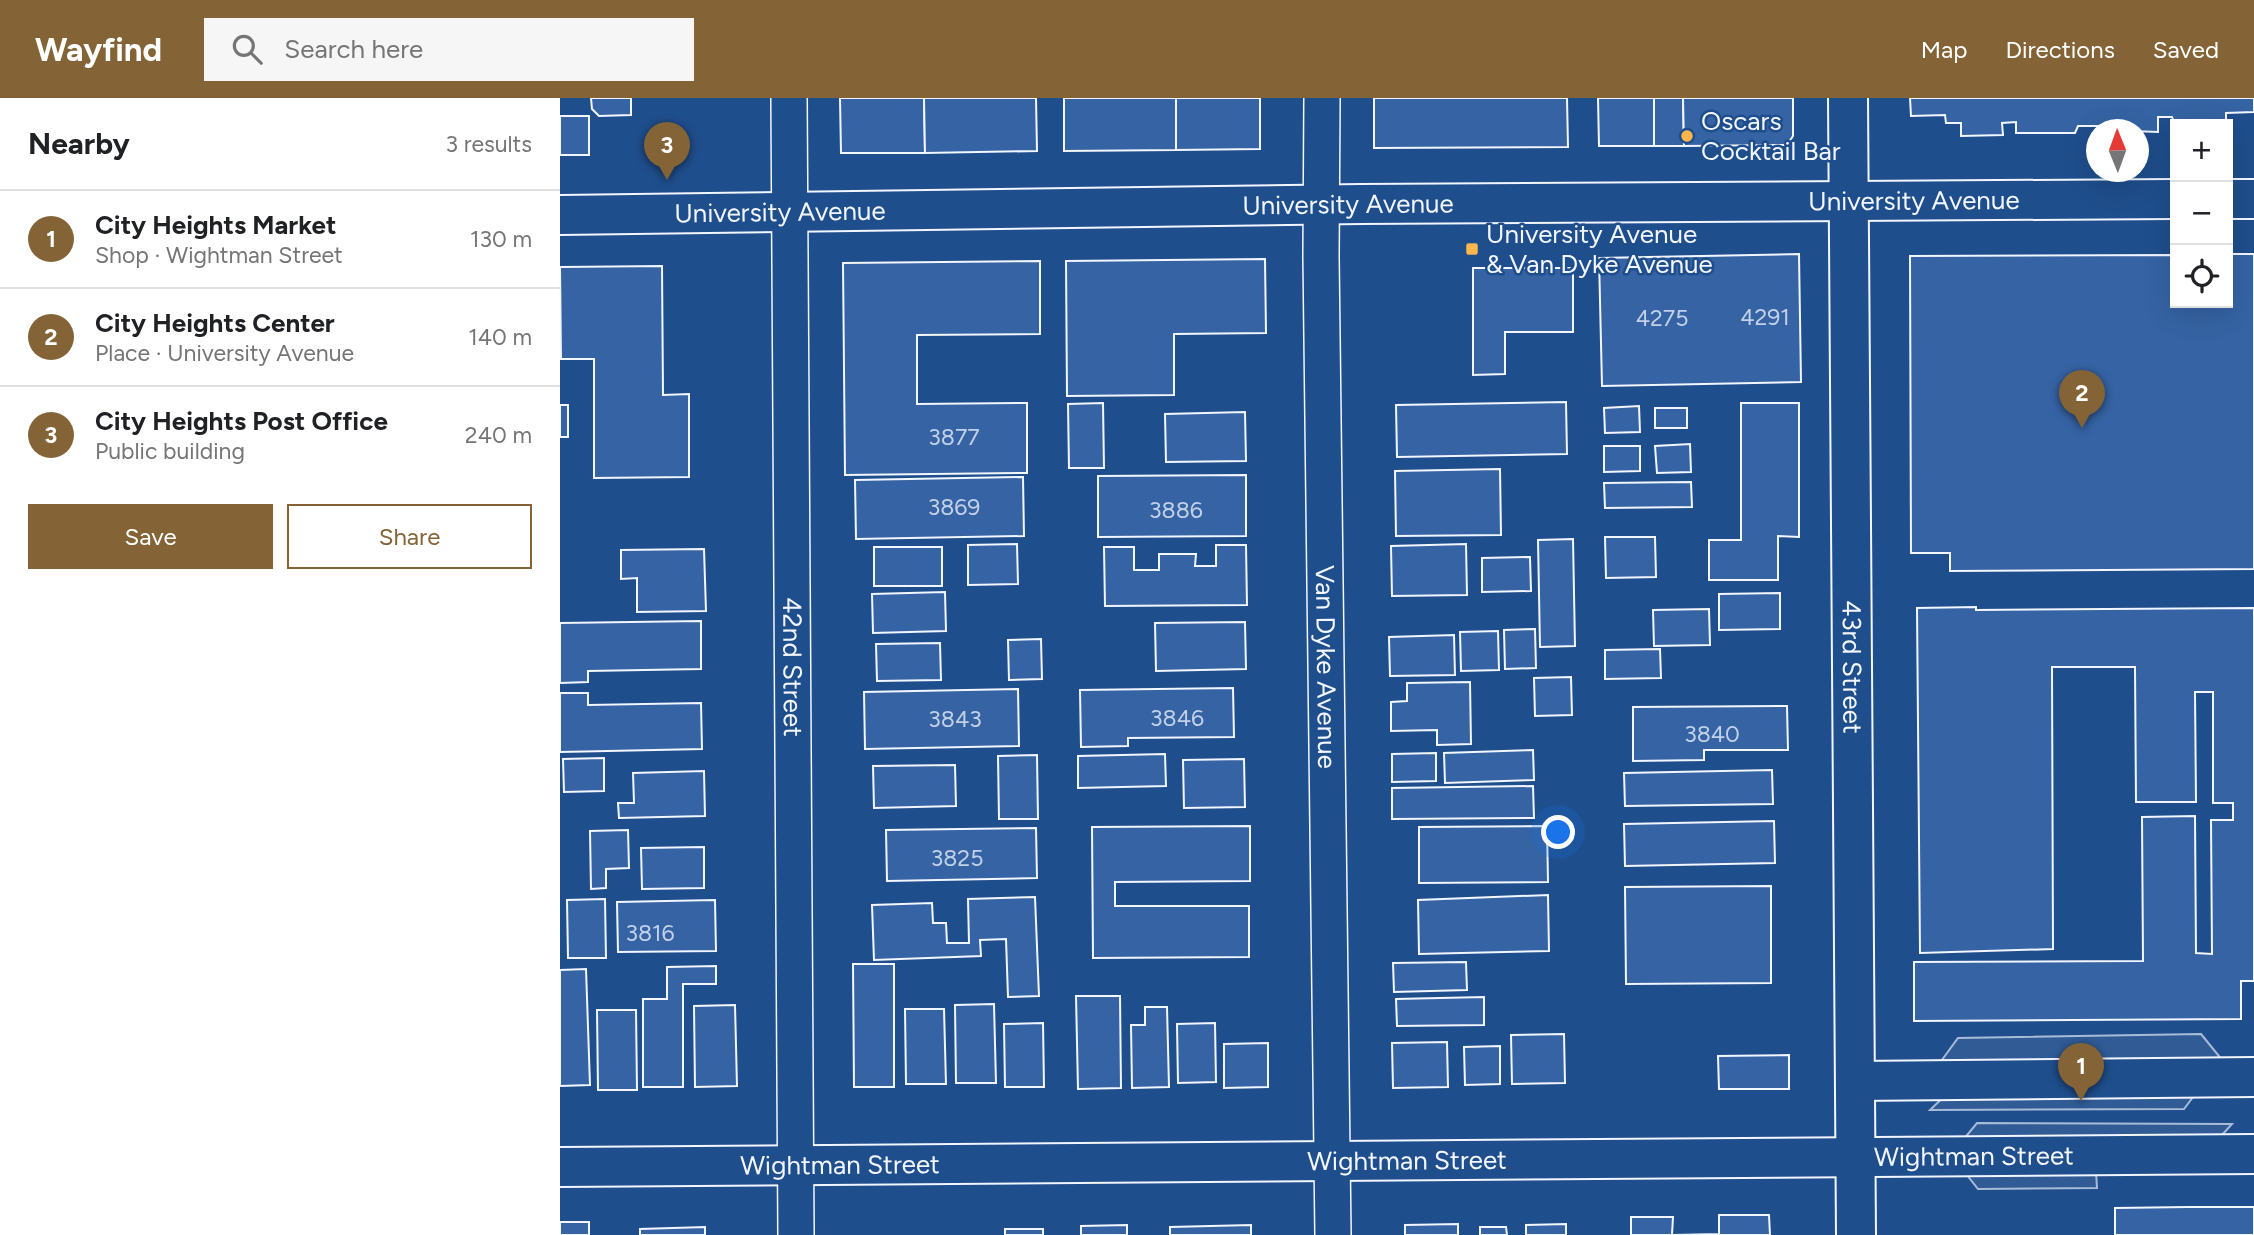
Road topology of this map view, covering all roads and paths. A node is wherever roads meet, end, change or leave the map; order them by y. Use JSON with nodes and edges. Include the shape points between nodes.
{"nodes":[{"id":1,"x":789,"y":98,"type":"edge"},
{"id":2,"x":1322,"y":98,"type":"edge"},
{"id":3,"x":1848,"y":98,"type":"edge"},
{"id":4,"x":2170,"y":199,"type":"edge"},
{"id":5,"x":2233,"y":199,"type":"edge"},
{"id":6,"x":2254,"y":199,"type":"edge"},
{"id":7,"x":1849,"y":202,"type":"junction"},
{"id":8,"x":1321,"y":205,"type":"junction"},
{"id":9,"x":789,"y":213,"type":"junction"},
{"id":10,"x":560,"y":215,"type":"edge"},
{"id":11,"x":2254,"y":1077,"type":"edge"},
{"id":12,"x":1855,"y":1081,"type":"junction"},
{"id":13,"x":2254,"y":1154,"type":"edge"},
{"id":14,"x":1855,"y":1156,"type":"junction"},
{"id":15,"x":1332,"y":1160,"type":"junction"},
{"id":16,"x":796,"y":1165,"type":"junction"},
{"id":17,"x":560,"y":1167,"type":"edge"},
{"id":18,"x":796,"y":1235,"type":"edge"},
{"id":19,"x":1333,"y":1235,"type":"edge"},
{"id":20,"x":1856,"y":1235,"type":"edge"}],
"edges":[{"from":1,"to":9,"type":"street","name":"42nd Street"},
{"from":2,"to":8,"type":"street","name":"Van Dyke Avenue"},
{"from":3,"to":7,"type":"main road","name":"43rd Street"},
{"from":4,"to":7,"type":"main road","name":"University Avenue"},
{"from":5,"to":6,"type":"main road"},
{"from":7,"to":8,"type":"main road","name":"University Avenue"},
{"from":7,"to":12,"type":"main road","name":"43rd Street"},
{"from":8,"to":9,"type":"main road","name":"University Avenue"},
{"from":8,"to":15,"type":"street","name":"Van Dyke Avenue"},
{"from":9,"to":10,"type":"main road","name":"University Avenue"},
{"from":9,"to":16,"type":"street","name":"42nd Street"},
{"from":11,"to":12,"type":"main road"},
{"from":12,"to":14,"type":"main road","name":"43rd Street"},
{"from":13,"to":14,"type":"main road","name":"Wightman Street"},
{"from":14,"to":15,"type":"main road","name":"Wightman Street"},
{"from":14,"to":20,"type":"main road","name":"43rd Street"},
{"from":15,"to":16,"type":"main road","name":"Wightman Street"},
{"from":15,"to":19,"type":"street","name":"Van Dyke Avenue"},
{"from":16,"to":17,"type":"main road","name":"Wightman Street"},
{"from":16,"to":18,"type":"street","name":"42nd Street"}]}
